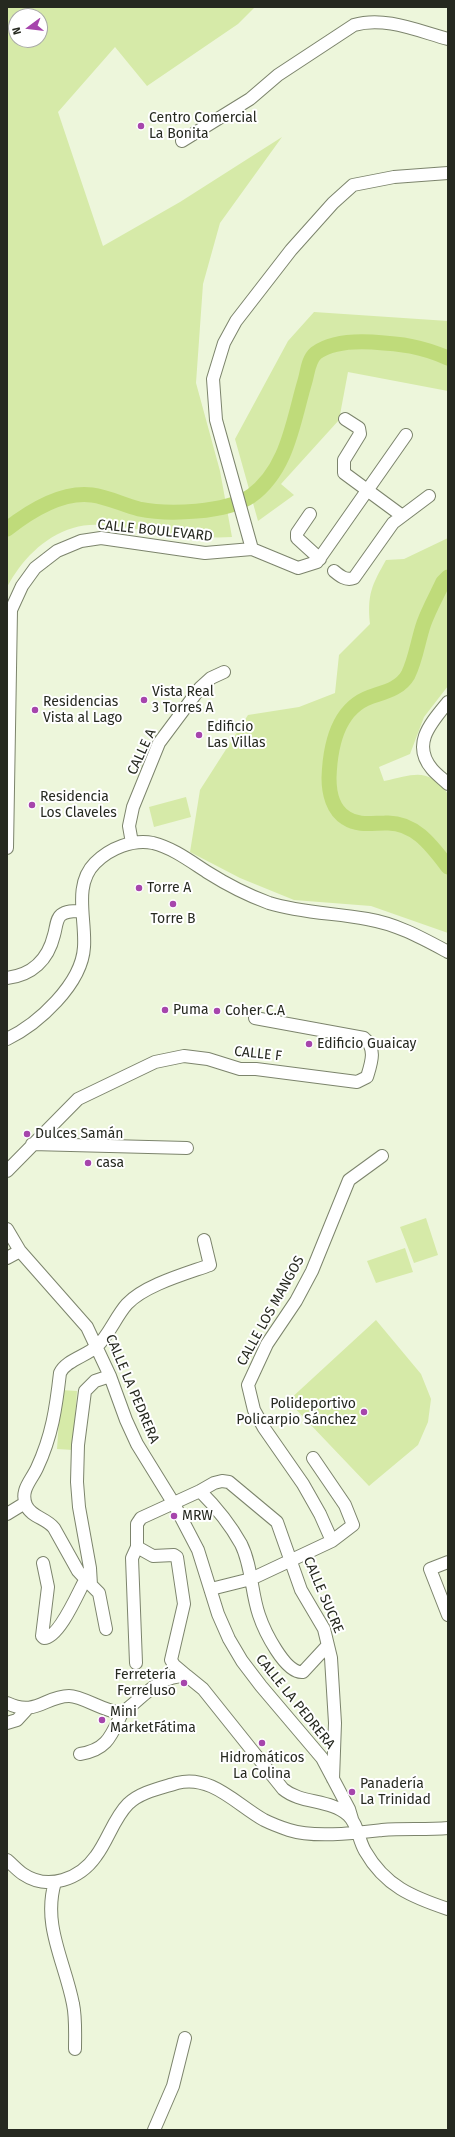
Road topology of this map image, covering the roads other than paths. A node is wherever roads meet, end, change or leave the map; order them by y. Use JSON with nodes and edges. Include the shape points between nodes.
{"nodes":[{"id":1,"x":448,"y":39,"type":"edge"},
{"id":2,"x":182,"y":141,"type":"dead end"},
{"id":3,"x":448,"y":173,"type":"edge"},
{"id":4,"x":345,"y":419,"type":"dead end"},
{"id":5,"x":406,"y":435,"type":"dead end"},
{"id":6,"x":368,"y":490,"type":"junction"},
{"id":7,"x":429,"y":496,"type":"dead end"},
{"id":8,"x":310,"y":514,"type":"dead end"},
{"id":9,"x":401,"y":515,"type":"junction"},
{"id":10,"x":252,"y":549,"type":"junction"},
{"id":11,"x":320,"y":559,"type":"junction"},
{"id":12,"x":334,"y":571,"type":"dead end"},
{"id":13,"x":224,"y":672,"type":"dead end"},
{"id":14,"x":448,"y":702,"type":"edge"},
{"id":15,"x":448,"y":784,"type":"edge"},
{"id":16,"x":132,"y":843,"type":"junction"},
{"id":17,"x":7,"y":848,"type":"edge"},
{"id":18,"x":82,"y":911,"type":"junction"},
{"id":19,"x":448,"y":952,"type":"edge"},
{"id":20,"x":7,"y":978,"type":"edge"},
{"id":21,"x":255,"y":1018,"type":"dead end"},
{"id":22,"x":7,"y":1039,"type":"edge"},
{"id":23,"x":32,"y":1144,"type":"junction"},
{"id":24,"x":187,"y":1148,"type":"dead end"},
{"id":25,"x":382,"y":1156,"type":"dead end"},
{"id":26,"x":7,"y":1171,"type":"edge"},
{"id":27,"x":7,"y":1230,"type":"edge"},
{"id":28,"x":204,"y":1240,"type":"dead end"},
{"id":29,"x":20,"y":1251,"type":"junction"},
{"id":30,"x":7,"y":1258,"type":"edge"},
{"id":31,"x":98,"y":1346,"type":"junction"},
{"id":32,"x":110,"y":1376,"type":"junction"},
{"id":33,"x":313,"y":1458,"type":"dead end"},
{"id":34,"x":200,"y":1491,"type":"junction"},
{"id":35,"x":25,"y":1503,"type":"junction"},
{"id":36,"x":174,"y":1504,"type":"junction"},
{"id":37,"x":7,"y":1514,"type":"edge"},
{"id":38,"x":332,"y":1541,"type":"junction"},
{"id":39,"x":137,"y":1547,"type":"junction"},
{"id":40,"x":291,"y":1560,"type":"junction"},
{"id":41,"x":448,"y":1562,"type":"edge"},
{"id":42,"x":43,"y":1564,"type":"dead end"},
{"id":43,"x":251,"y":1579,"type":"junction"},
{"id":44,"x":88,"y":1582,"type":"junction"},
{"id":45,"x":211,"y":1589,"type":"junction"},
{"id":46,"x":448,"y":1615,"type":"edge"},
{"id":47,"x":106,"y":1629,"type":"dead end"},
{"id":48,"x":328,"y":1645,"type":"junction"},
{"id":49,"x":136,"y":1663,"type":"dead end"},
{"id":50,"x":187,"y":1676,"type":"junction"},
{"id":51,"x":7,"y":1703,"type":"edge"},
{"id":52,"x":28,"y":1708,"type":"junction"},
{"id":53,"x":122,"y":1713,"type":"junction"},
{"id":54,"x":7,"y":1723,"type":"edge"},
{"id":55,"x":80,"y":1754,"type":"dead end"},
{"id":56,"x":333,"y":1780,"type":"junction"},
{"id":57,"x":352,"y":1820,"type":"junction"},
{"id":58,"x":448,"y":1828,"type":"edge"},
{"id":59,"x":359,"y":1834,"type":"junction"},
{"id":60,"x":7,"y":1860,"type":"edge"},
{"id":61,"x":55,"y":1882,"type":"junction"},
{"id":62,"x":448,"y":1909,"type":"edge"},
{"id":63,"x":185,"y":2038,"type":"dead end"},
{"id":64,"x":76,"y":2049,"type":"dead end"},
{"id":65,"x":154,"y":2130,"type":"edge"}],
"edges":[{"from":1,"to":2,"type":"street","via":[[382,21],[354,25],[276,72],[250,99]]},
{"from":3,"to":10,"type":"street","via":[[386,178],[353,185],[333,202],[291,250],[236,321],[224,343],[213,379],[216,420]]},
{"from":4,"to":6,"type":"street","via":[[359,428],[360,434],[344,460],[343,470]]},
{"from":5,"to":6,"type":"street"},
{"from":6,"to":9,"type":"street"},
{"from":6,"to":11,"type":"street"},
{"from":7,"to":9,"type":"street"},
{"from":8,"to":11,"type":"street","via":[[297,533],[297,538]]},
{"from":9,"to":12,"type":"street","via":[[383,535],[354,578],[348,579]]},
{"from":10,"to":11,"type":"street","via":[[298,568],[312,565]]},
{"from":10,"to":17,"type":"street","name":"CALLE BOULEVARD","via":[[183,552],[101,538],[81,541],[57,551],[35,568],[22,586],[11,610]]},
{"from":13,"to":16,"type":"street","name":"CALLE A","via":[[200,688],[159,743],[133,807],[129,826]]},
{"from":14,"to":15,"type":"street","via":[[426,733],[422,746],[424,759]]},
{"from":16,"to":18,"type":"street","via":[[104,856],[90,869],[84,883]]},
{"from":16,"to":19,"type":"street","via":[[153,843],[170,849],[217,878],[268,902],[311,912],[385,923],[414,933]]},
{"from":18,"to":20,"type":"street","via":[[61,915],[44,959],[30,971]]},
{"from":18,"to":22,"type":"street","via":[[84,949],[70,984],[35,1022]]},
{"from":21,"to":23,"type":"street","name":"CALLE F","via":[[364,1038],[371,1047],[372,1061],[367,1078],[357,1082],[240,1069],[208,1059],[184,1056],[154,1062],[78,1099]]},
{"from":23,"to":24,"type":"street"},
{"from":23,"to":26,"type":"street","name":"CALLE F"},
{"from":25,"to":38,"type":"street","name":"CALLE LOS MANGOS","via":[[349,1180],[312,1271],[296,1301],[267,1344],[248,1384],[254,1410],[303,1484]]},
{"from":27,"to":29,"type":"street","name":"CALLE LA PEDRERA"},
{"from":28,"to":31,"type":"street","via":[[210,1265],[136,1297],[127,1304]]},
{"from":29,"to":30,"type":"street"},
{"from":29,"to":31,"type":"street","name":"CALLE LA PEDRERA","via":[[87,1327]]},
{"from":31,"to":32,"type":"street","name":"CALLE LA PEDRERA"},
{"from":31,"to":35,"type":"street","via":[[61,1371],[52,1428],[36,1470],[24,1491]]},
{"from":32,"to":36,"type":"street","name":"CALLE LA PEDRERA","via":[[137,1444]]},
{"from":32,"to":44,"type":"street","via":[[95,1381],[85,1391],[78,1445],[77,1482],[90,1568]]},
{"from":33,"to":38,"type":"street","via":[[345,1505],[353,1525]]},
{"from":34,"to":36,"type":"street","name":"CALLE SUCRE"},
{"from":34,"to":40,"type":"street","name":"CALLE SUCRE","via":[[214,1483],[229,1482],[277,1522]]},
{"from":34,"to":43,"type":"street","via":[[240,1544]]},
{"from":35,"to":37,"type":"street"},
{"from":35,"to":44,"type":"street","via":[[30,1511],[49,1522],[54,1528]]},
{"from":36,"to":39,"type":"street","name":"CALLE SUCRE","via":[[140,1520],[137,1524]]},
{"from":36,"to":45,"type":"street","name":"CALLE LA PEDRERA","via":[[198,1550]]},
{"from":38,"to":40,"type":"street"},
{"from":39,"to":49,"type":"street","via":[[132,1558]]},
{"from":39,"to":50,"type":"street","via":[[150,1556],[177,1557],[184,1604],[171,1660]]},
{"from":40,"to":43,"type":"street"},
{"from":40,"to":48,"type":"street","name":"CALLE SUCRE","via":[[302,1590],[324,1629]]},
{"from":41,"to":46,"type":"street","via":[[430,1569]]},
{"from":42,"to":44,"type":"street","via":[[48,1587],[42,1636],[44,1638],[53,1635]]},
{"from":43,"to":45,"type":"street"},
{"from":43,"to":48,"type":"street","via":[[259,1615],[278,1652],[293,1671],[303,1672]]},
{"from":44,"to":47,"type":"street","via":[[99,1592]]},
{"from":45,"to":56,"type":"street","name":"CALLE LA PEDRERA","via":[[218,1614],[242,1661],[322,1758]]},
{"from":48,"to":56,"type":"street","name":"CALLE SUCRE","via":[[335,1723]]},
{"from":50,"to":53,"type":"street","via":[[164,1679]]},
{"from":50,"to":57,"type":"street","via":[[203,1689],[283,1788],[290,1794],[337,1808]]},
{"from":51,"to":52,"type":"street","via":[[18,1708]]},
{"from":52,"to":53,"type":"street","via":[[71,1696],[105,1710]]},
{"from":52,"to":54,"type":"street","via":[[19,1719]]},
{"from":53,"to":55,"type":"street","via":[[113,1733],[105,1743],[94,1751]]},
{"from":56,"to":57,"type":"street","name":"CALLE LA PEDRERA","via":[[349,1809]]},
{"from":57,"to":59,"type":"street","name":"CALLE LA PEDRERA"},
{"from":58,"to":59,"type":"street","via":[[382,1830]]},
{"from":59,"to":61,"type":"street","via":[[291,1831],[262,1819],[224,1792],[204,1785],[180,1782],[151,1791],[128,1804],[87,1867],[76,1875]]},
{"from":59,"to":62,"type":"street","name":"CALLE LA PEDRERA","via":[[365,1852],[390,1882],[416,1898]]},
{"from":60,"to":61,"type":"street","via":[[30,1878]]},
{"from":61,"to":64,"type":"street","via":[[50,1897],[53,1933],[73,2004]]},
{"from":63,"to":65,"type":"street","via":[[173,2086]]}]}
